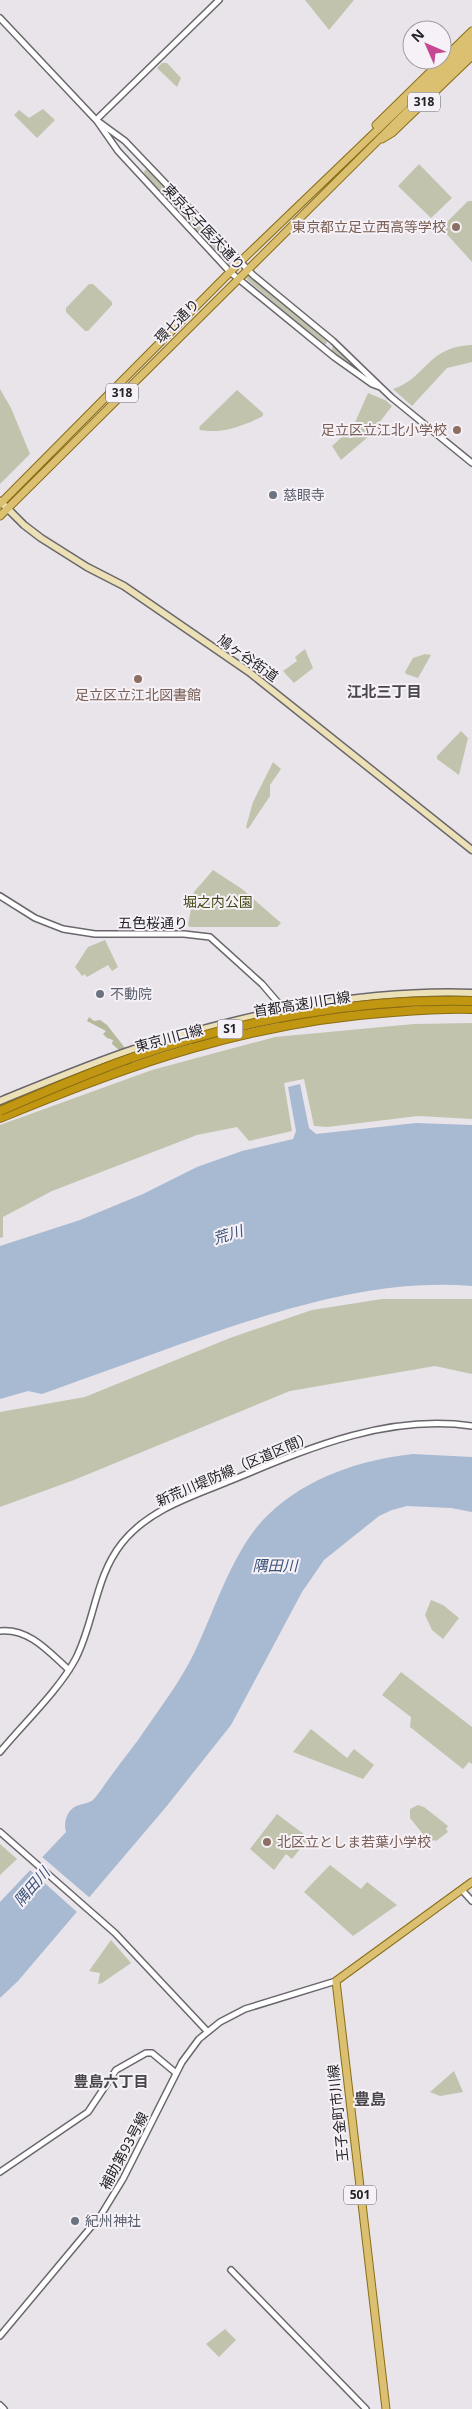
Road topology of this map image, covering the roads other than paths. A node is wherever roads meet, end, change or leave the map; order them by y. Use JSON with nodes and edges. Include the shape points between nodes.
{"nodes":[{"id":1,"x":218,"y":0,"type":"edge"},
{"id":2,"x":0,"y":18,"type":"edge"},
{"id":3,"x":472,"y":32,"type":"edge"},
{"id":4,"x":472,"y":39,"type":"edge"},
{"id":5,"x":472,"y":47,"type":"edge"},
{"id":6,"x":472,"y":56,"type":"edge"},
{"id":7,"x":407,"y":106,"type":"junction"},
{"id":8,"x":97,"y":120,"type":"junction"},
{"id":9,"x":370,"y":142,"type":"junction"},
{"id":10,"x":147,"y":164,"type":"junction"},
{"id":11,"x":138,"y":173,"type":"junction"},
{"id":12,"x":241,"y":261,"type":"junction"},
{"id":13,"x":248,"y":268,"type":"junction"},
{"id":14,"x":230,"y":272,"type":"junction"},
{"id":15,"x":237,"y":279,"type":"junction"},
{"id":16,"x":380,"y":387,"type":"junction"},
{"id":17,"x":472,"y":463,"type":"edge"},
{"id":18,"x":1,"y":502,"type":"edge"},
{"id":19,"x":8,"y":509,"type":"junction"},
{"id":20,"x":0,"y":516,"type":"edge"},
{"id":21,"x":472,"y":850,"type":"edge"},
{"id":22,"x":0,"y":896,"type":"edge"},
{"id":23,"x":472,"y":993,"type":"edge"},
{"id":24,"x":472,"y":1002,"type":"edge"},
{"id":25,"x":472,"y":1007,"type":"edge"},
{"id":26,"x":286,"y":1010,"type":"junction"},
{"id":27,"x":289,"y":1022,"type":"junction"},
{"id":28,"x":0,"y":1101,"type":"edge"},
{"id":29,"x":0,"y":1111,"type":"edge"},
{"id":30,"x":0,"y":1116,"type":"edge"},
{"id":31,"x":472,"y":1426,"type":"edge"},
{"id":32,"x":0,"y":1630,"type":"edge"},
{"id":33,"x":69,"y":1670,"type":"junction"},
{"id":34,"x":0,"y":1752,"type":"edge"},
{"id":35,"x":0,"y":1832,"type":"edge"},
{"id":36,"x":472,"y":1882,"type":"edge"},
{"id":37,"x":462,"y":1890,"type":"junction"},
{"id":38,"x":472,"y":1901,"type":"edge"},
{"id":39,"x":336,"y":1981,"type":"junction"},
{"id":40,"x":208,"y":2031,"type":"junction"},
{"id":41,"x":176,"y":2073,"type":"junction"},
{"id":42,"x":0,"y":2172,"type":"edge"},
{"id":43,"x":231,"y":2270,"type":"dead end"},
{"id":44,"x":0,"y":2336,"type":"edge"},
{"id":45,"x":0,"y":2405,"type":"edge"},
{"id":46,"x":4,"y":2409,"type":"edge"},
{"id":47,"x":366,"y":2409,"type":"edge"},
{"id":48,"x":386,"y":2409,"type":"edge"}],
"edges":[{"from":1,"to":8,"type":"street"},
{"from":2,"to":8,"type":"street","name":"東京女子医大通り"},
{"from":3,"to":9,"type":"main road","name":"環七通り","number":"318","via":[[378,123]]},
{"from":4,"to":7,"type":"main road","name":"環七通り","number":"318"},
{"from":5,"to":7,"type":"main road","name":"環七通り","number":"318"},
{"from":6,"to":9,"type":"main road","name":"環七通り","number":"318","via":[[392,133]]},
{"from":7,"to":9,"type":"main road","name":"環七通り","number":"318"},
{"from":8,"to":10,"type":"street","name":"東京女子医大通り","via":[[117,134]]},
{"from":8,"to":11,"type":"street","name":"東京女子医大通り"},
{"from":9,"to":12,"type":"main road","name":"環七通り","number":"318"},
{"from":9,"to":13,"type":"main road","name":"環七通り","number":"318"},
{"from":10,"to":11,"type":"street"},
{"from":10,"to":12,"type":"street","name":"東京女子医大通り"},
{"from":11,"to":14,"type":"street","name":"東京女子医大通り"},
{"from":12,"to":13,"type":"street","name":"東京女子医大通り"},
{"from":12,"to":14,"type":"main road","name":"環七通り","number":"318"},
{"from":13,"to":15,"type":"main road","name":"環七通り","number":"318"},
{"from":13,"to":16,"type":"street","name":"東京女子医大通り"},
{"from":14,"to":15,"type":"street","name":"東京女子医大通り"},
{"from":14,"to":18,"type":"main road","name":"環七通り","number":"318"},
{"from":15,"to":16,"type":"street","name":"東京女子医大通り","via":[[334,358]]},
{"from":15,"to":19,"type":"main road","name":"環七通り","number":"318"},
{"from":16,"to":17,"type":"street","name":"東京女子医大通り"},
{"from":18,"to":19,"type":"main road","name":"鳩ヶ谷街道"},
{"from":19,"to":20,"type":"main road","name":"環七通り","number":"318"},
{"from":19,"to":21,"type":"main road","name":"鳩ヶ谷街道","via":[[40,538],[124,586],[249,672]]},
{"from":22,"to":26,"type":"street","name":"五色桜通り","via":[[34,918],[63,929],[87,933],[210,937]]},
{"from":23,"to":26,"type":"main road","name":"東京川口線","via":[[424,991]]},
{"from":24,"to":29,"type":"highway","name":"首都高速川口線","number":"S1","bridge":true,"via":[[356,1008],[239,1027],[134,1057]]},
{"from":25,"to":27,"type":"main road","name":"東京川口線","via":[[428,1005]]},
{"from":25,"to":30,"type":"highway","name":"首都高速川口線","number":"S1","via":[[351,1015],[238,1034],[134,1065]]},
{"from":26,"to":27,"type":"street"},
{"from":26,"to":28,"type":"main road","name":"東京川口線","via":[[133,1050]]},
{"from":27,"to":30,"type":"main road","name":"東京川口線","via":[[254,1028],[130,1062]]},
{"from":31,"to":33,"type":"street","name":"新荒川堤防線（区道区間）","via":[[404,1426],[331,1441],[284,1457],[150,1516],[123,1542],[106,1567],[82,1644]]},
{"from":32,"to":33,"type":"street","via":[[15,1631],[33,1639]]},
{"from":33,"to":34,"type":"street","name":"新荒川堤防線（区道区間）"},
{"from":35,"to":40,"type":"street","via":[[93,1913]]},
{"from":36,"to":37,"type":"main road"},
{"from":37,"to":38,"type":"street"},
{"from":37,"to":39,"type":"main road"},
{"from":39,"to":40,"type":"street","name":"補助第93号線","via":[[245,2009]]},
{"from":39,"to":48,"type":"main road","name":"王子金町市川線","number":"501"},
{"from":40,"to":41,"type":"street","name":"補助第93号線","via":[[191,2049]]},
{"from":41,"to":42,"type":"street","via":[[152,2053],[146,2053],[116,2070],[88,2112]]},
{"from":41,"to":44,"type":"street","name":"補助第93号線","via":[[104,2210]]},
{"from":43,"to":47,"type":"street"},
{"from":45,"to":46,"type":"street"}]}
